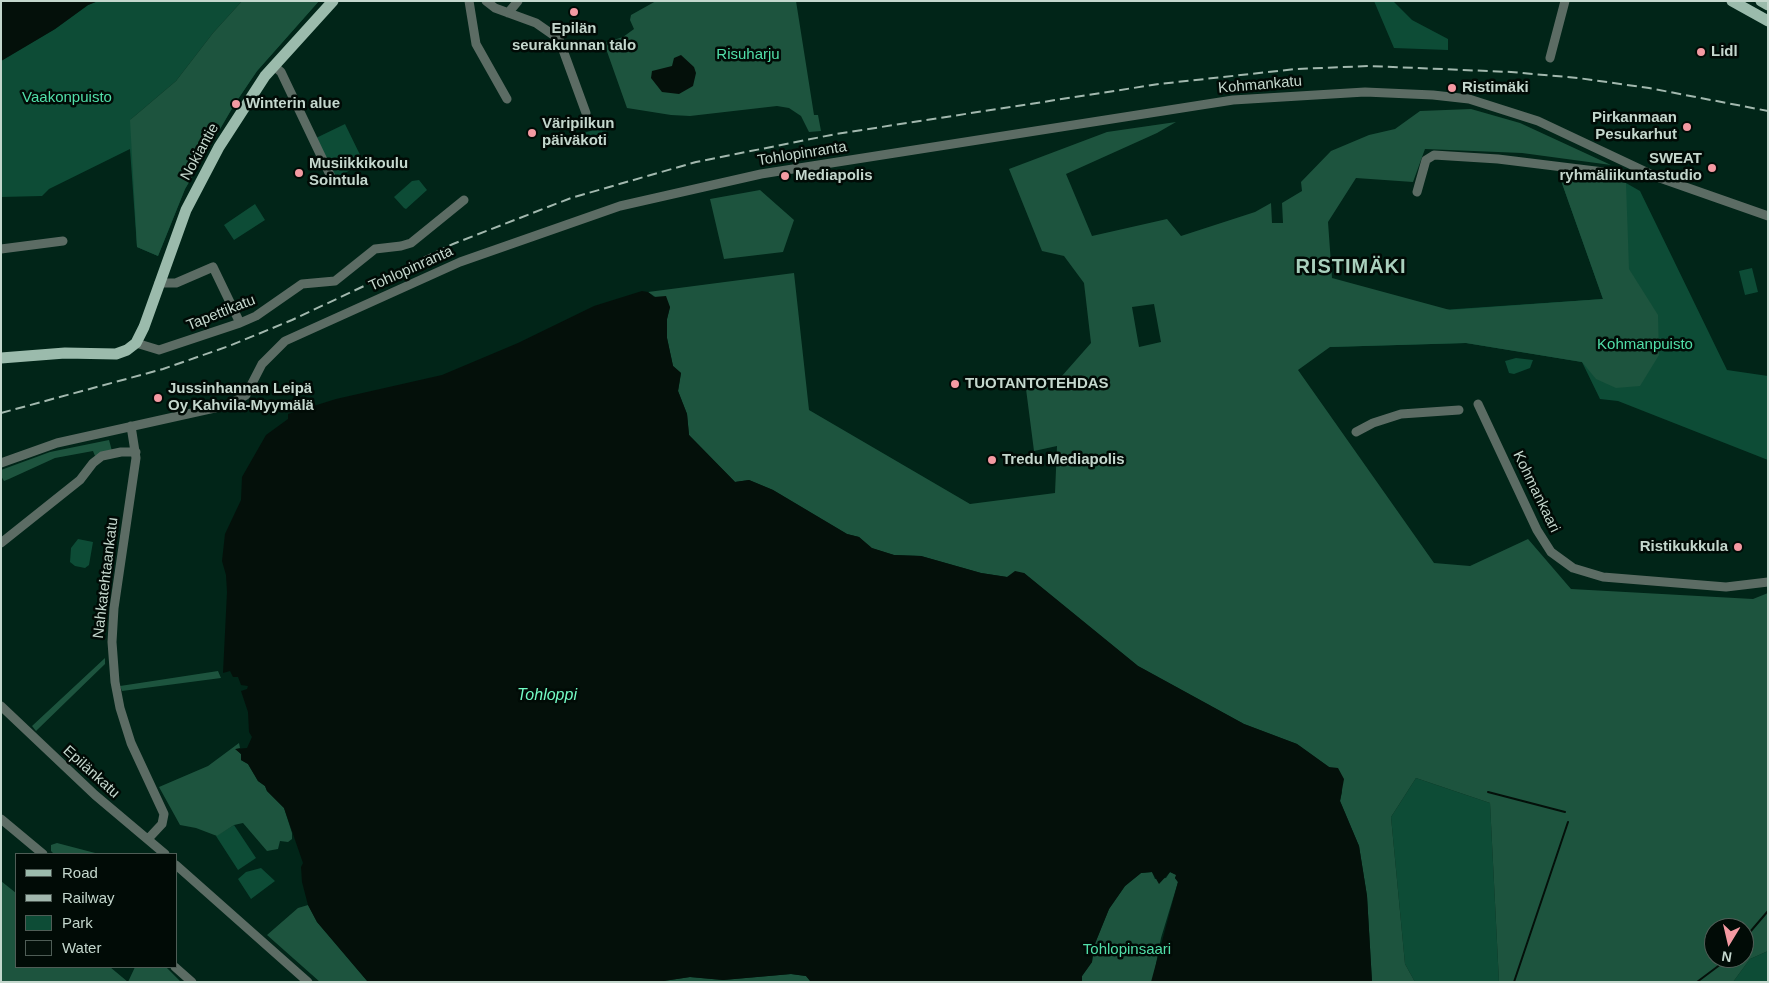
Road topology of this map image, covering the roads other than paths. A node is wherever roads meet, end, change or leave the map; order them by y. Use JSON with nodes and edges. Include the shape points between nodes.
{"nodes":[{"id":1,"x":333,"y":1,"type":"edge"},
{"id":2,"x":469,"y":1,"type":"edge"},
{"id":3,"x":486,"y":1,"type":"edge"},
{"id":4,"x":518,"y":1,"type":"edge"},
{"id":5,"x":1565,"y":1,"type":"edge"},
{"id":6,"x":1732,"y":1,"type":"edge"},
{"id":7,"x":1761,"y":1,"type":"edge"},
{"id":8,"x":1768,"y":5,"type":"edge"},
{"id":9,"x":508,"y":13,"type":"junction"},
{"id":10,"x":1768,"y":22,"type":"edge"},
{"id":11,"x":1550,"y":58,"type":"dead end"},
{"id":12,"x":274,"y":66,"type":"junction"},
{"id":13,"x":507,"y":99,"type":"dead end"},
{"id":14,"x":586,"y":113,"type":"dead end"},
{"id":15,"x":866,"y":158,"type":"joint"},
{"id":16,"x":1646,"y":172,"type":"junction"},
{"id":17,"x":332,"y":179,"type":"dead end"},
{"id":18,"x":1417,"y":192,"type":"dead end"},
{"id":19,"x":464,"y":200,"type":"dead end"},
{"id":20,"x":1768,"y":216,"type":"edge"},
{"id":21,"x":63,"y":241,"type":"dead end"},
{"id":22,"x":1,"y":249,"type":"edge"},
{"id":23,"x":159,"y":283,"type":"junction"},
{"id":24,"x":240,"y":323,"type":"junction"},
{"id":25,"x":136,"y":342,"type":"junction"},
{"id":26,"x":1,"y":358,"type":"edge"},
{"id":27,"x":1478,"y":404,"type":"dead end"},
{"id":28,"x":1459,"y":410,"type":"dead end"},
{"id":29,"x":132,"y":426,"type":"junction"},
{"id":30,"x":1356,"y":432,"type":"dead end"},
{"id":31,"x":136,"y":452,"type":"junction"},
{"id":32,"x":1,"y":463,"type":"edge"},
{"id":33,"x":1,"y":543,"type":"edge"},
{"id":34,"x":1768,"y":582,"type":"edge"},
{"id":35,"x":1,"y":706,"type":"edge"},
{"id":36,"x":1,"y":819,"type":"edge"},
{"id":37,"x":148,"y":839,"type":"junction"},
{"id":38,"x":42,"y":853,"type":"edge"},
{"id":39,"x":164,"y":853,"type":"edge"},
{"id":40,"x":178,"y":866,"type":"edge"},
{"id":41,"x":176,"y":968,"type":"edge"},
{"id":42,"x":192,"y":982,"type":"edge"},
{"id":43,"x":308,"y":982,"type":"edge"}],
"edges":[{"from":1,"to":12,"type":"main road","name":"Nokiantie"},
{"from":2,"to":13,"type":"street","via":[[476,44]]},
{"from":3,"to":9,"type":"street"},
{"from":4,"to":9,"type":"street"},
{"from":5,"to":11,"type":"street"},
{"from":6,"to":10,"type":"main road"},
{"from":7,"to":8,"type":"main road"},
{"from":9,"to":14,"type":"street","via":[[536,23],[559,39]]},
{"from":12,"to":17,"type":"street","via":[[280,72]]},
{"from":12,"to":23,"type":"main road","name":"Nokiantie","via":[[208,167],[186,210]]},
{"from":15,"to":16,"type":"street","name":"Kohmankatu","via":[[1233,100],[1307,94],[1382,93],[1450,96],[1497,106],[1538,121]]},
{"from":15,"to":29,"type":"street","name":"Tohlopinranta","via":[[736,178],[661,195],[563,224],[479,255],[285,342],[262,364],[246,394],[228,406]]},
{"from":16,"to":18,"type":"street","via":[[1636,176],[1530,162],[1434,155],[1426,160]]},
{"from":16,"to":20,"type":"street"},
{"from":19,"to":24,"type":"street","name":"Tapettikatu","via":[[411,243],[376,249],[335,281],[302,284],[256,316]]},
{"from":21,"to":22,"type":"street"},
{"from":23,"to":24,"type":"street","via":[[176,284],[213,267]]},
{"from":23,"to":25,"type":"main road","name":"Nokiantie"},
{"from":24,"to":25,"type":"street","name":"Tapettikatu","via":[[159,350]]},
{"from":25,"to":26,"type":"main road","via":[[116,354]]},
{"from":27,"to":34,"type":"street","name":"Kohmankaari","via":[[1537,530],[1551,552],[1573,568],[1603,577],[1726,587]]},
{"from":28,"to":30,"type":"street","via":[[1400,414]]},
{"from":29,"to":31,"type":"street","name":"Nahkatehtaankatu"},
{"from":29,"to":32,"type":"street","name":"Tohlopinranta","via":[[57,442]]},
{"from":31,"to":33,"type":"street","via":[[102,456],[80,480]]},
{"from":31,"to":37,"type":"street","name":"Nahkatehtaankatu","via":[[112,642],[120,708],[131,743],[164,814],[162,824]]},
{"from":35,"to":37,"type":"street","name":"Epilänkatu"},
{"from":36,"to":38,"type":"street"},
{"from":37,"to":39,"type":"street","name":"Epilänkatu"},
{"from":40,"to":43,"type":"street"},
{"from":41,"to":42,"type":"street"}]}
